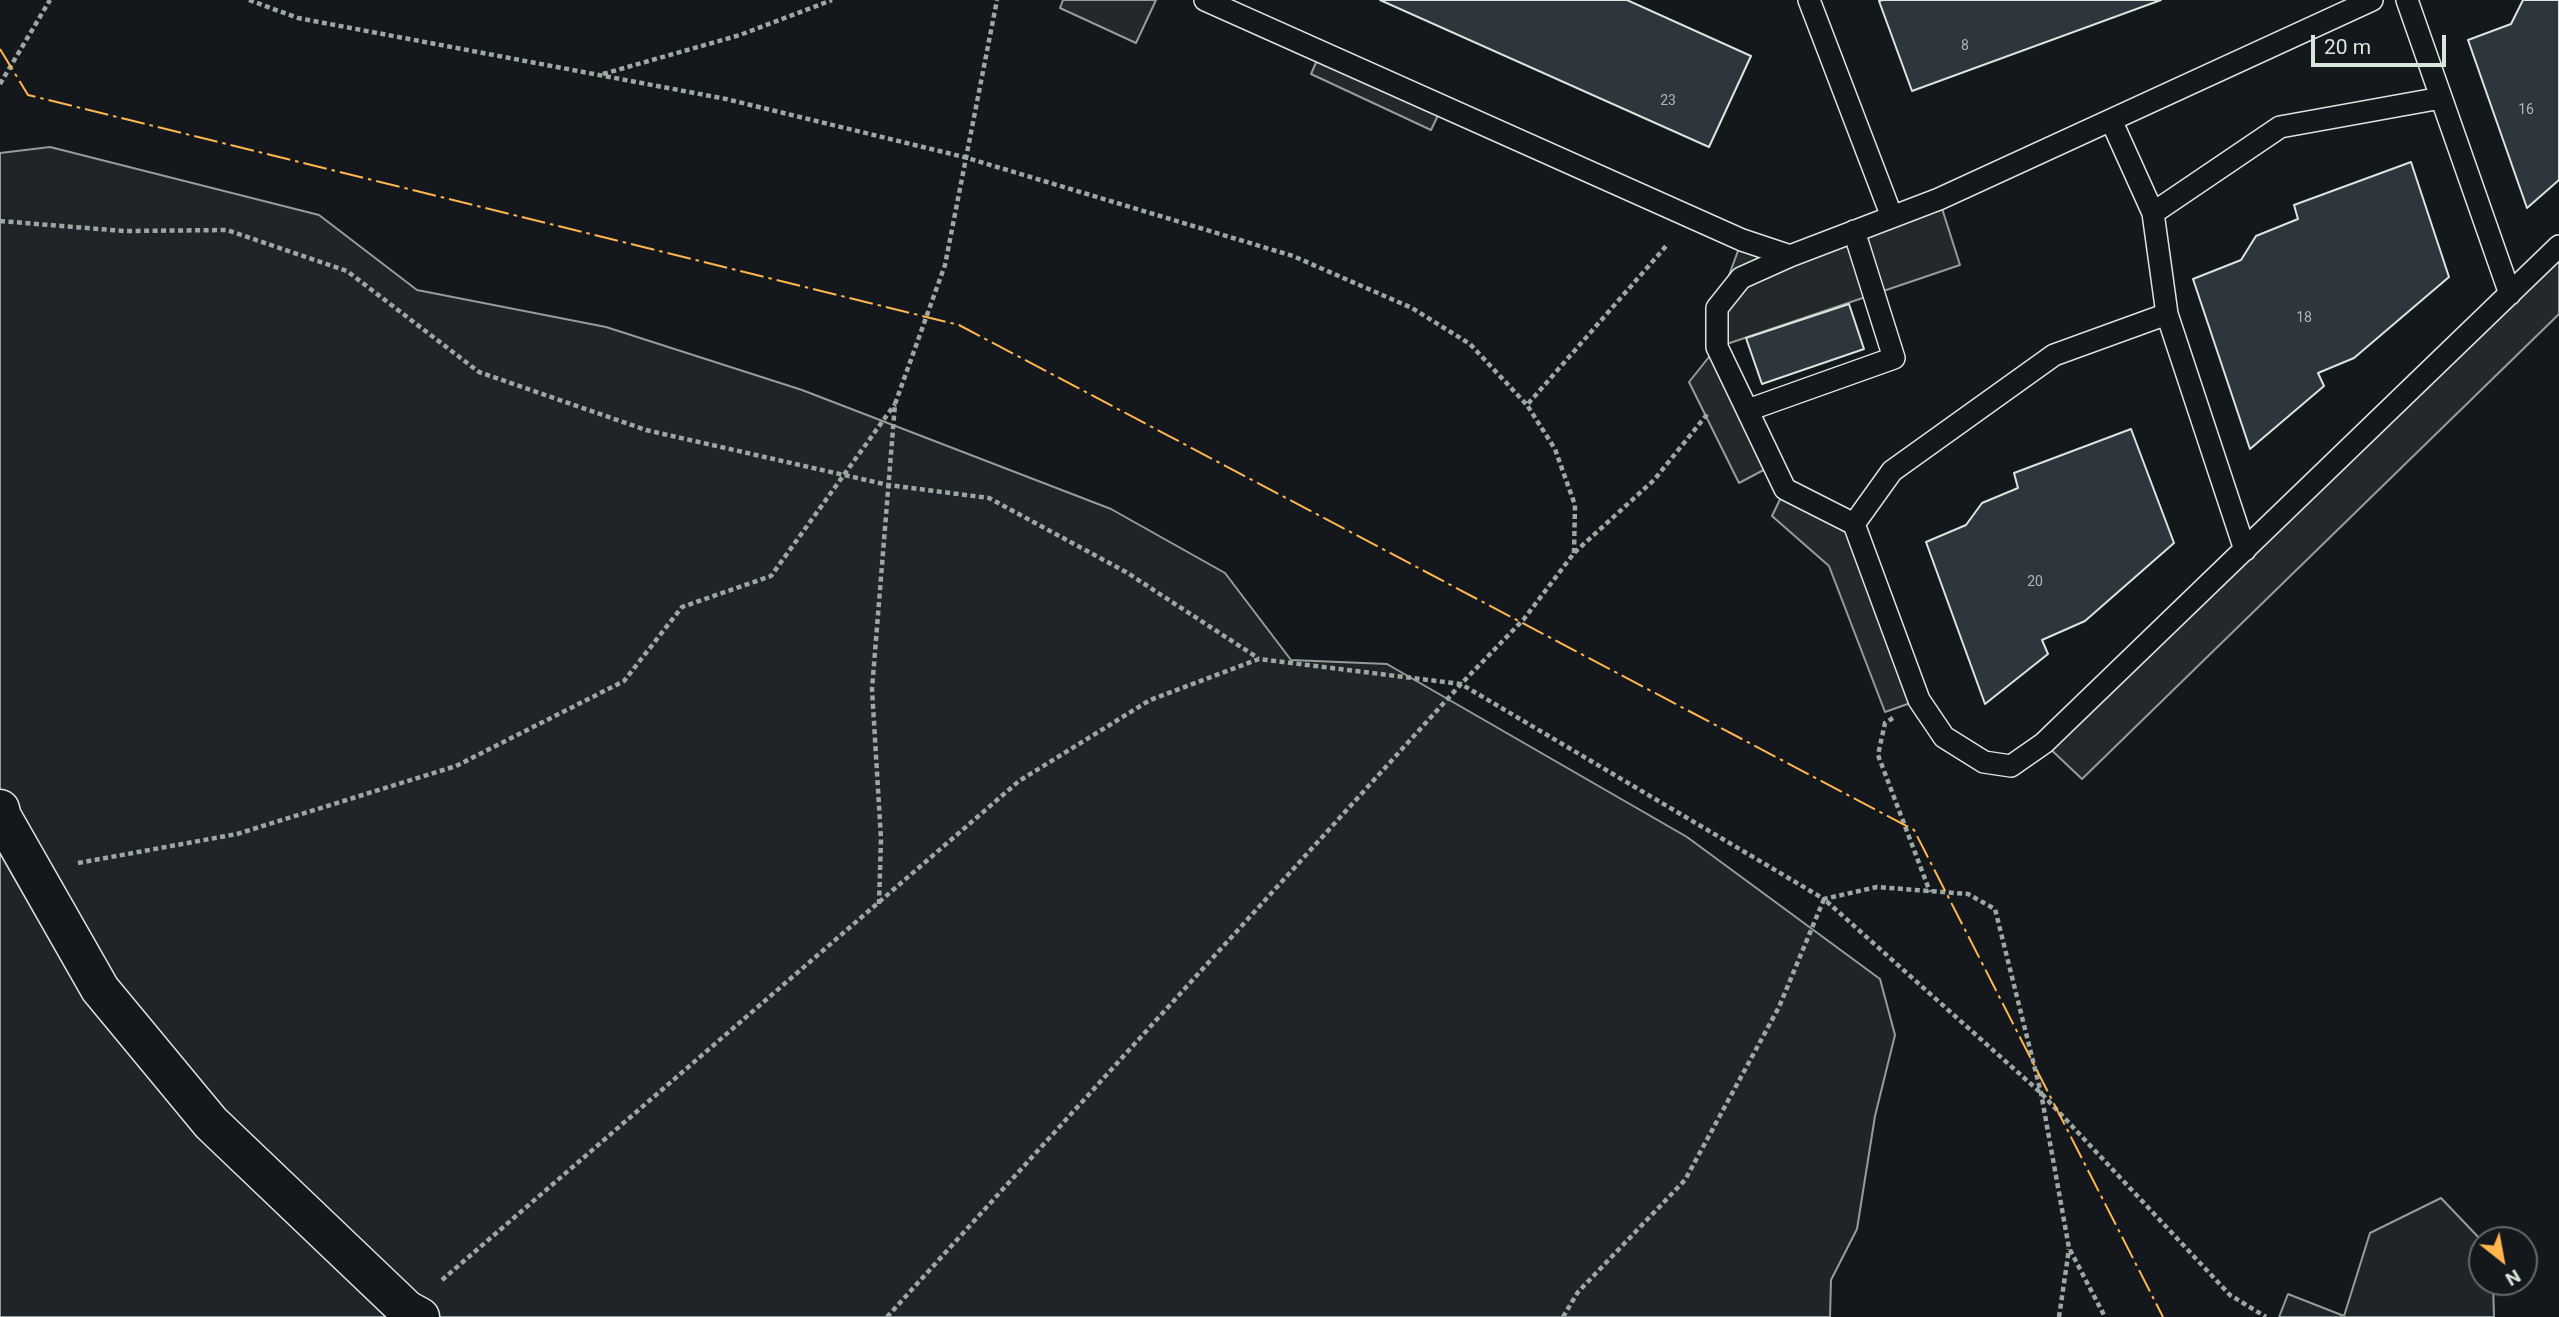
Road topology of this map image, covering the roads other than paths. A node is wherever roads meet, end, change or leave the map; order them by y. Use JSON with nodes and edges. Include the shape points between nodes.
{"nodes":[{"id":1,"x":1205,"y":0,"type":"edge"},
{"id":2,"x":1808,"y":0,"type":"edge"},
{"id":3,"x":2372,"y":0,"type":"edge"},
{"id":4,"x":2407,"y":0,"type":"edge"},
{"id":5,"x":2441,"y":98,"type":"junction"},
{"id":6,"x":2111,"y":120,"type":"junction"},
{"id":7,"x":2153,"y":213,"type":"junction"},
{"id":8,"x":1892,"y":217,"type":"junction"},
{"id":9,"x":1854,"y":231,"type":"junction"},
{"id":10,"x":2559,"y":246,"type":"edge"},
{"id":11,"x":1790,"y":256,"type":"junction"},
{"id":12,"x":2510,"y":293,"type":"junction"},
{"id":13,"x":2166,"y":314,"type":"junction"},
{"id":14,"x":1748,"y":410,"type":"junction"},
{"id":15,"x":1854,"y":524,"type":"junction"},
{"id":16,"x":2245,"y":550,"type":"junction"},
{"id":17,"x":0,"y":808,"type":"edge"},
{"id":18,"x":414,"y":1314,"type":"edge"}],
"edges":[{"from":1,"to":11,"type":"lane","via":[[1689,217]]},
{"from":2,"to":8,"type":"lane"},
{"from":3,"to":6,"type":"lane"},
{"from":4,"to":5,"type":"lane"},
{"from":5,"to":7,"type":"lane","via":[[2280,127]]},
{"from":5,"to":12,"type":"lane"},
{"from":6,"to":7,"type":"lane"},
{"from":6,"to":8,"type":"lane"},
{"from":7,"to":13,"type":"lane"},
{"from":8,"to":9,"type":"lane"},
{"from":9,"to":11,"type":"lane"},
{"from":9,"to":14,"type":"lane","via":[[1894,358]]},
{"from":10,"to":12,"type":"lane"},
{"from":11,"to":14,"type":"lane","via":[[1741,278],[1717,308],[1717,347]]},
{"from":12,"to":16,"type":"lane"},
{"from":13,"to":15,"type":"lane","via":[[2054,355],[1892,471]]},
{"from":13,"to":16,"type":"lane"},
{"from":14,"to":15,"type":"lane","via":[[1785,489]]},
{"from":15,"to":16,"type":"lane","via":[[1919,699],[1944,737],[1984,762],[2011,766],[2044,743]]},
{"from":17,"to":18,"type":"street","via":[[100,989],[211,1123]]}]}
